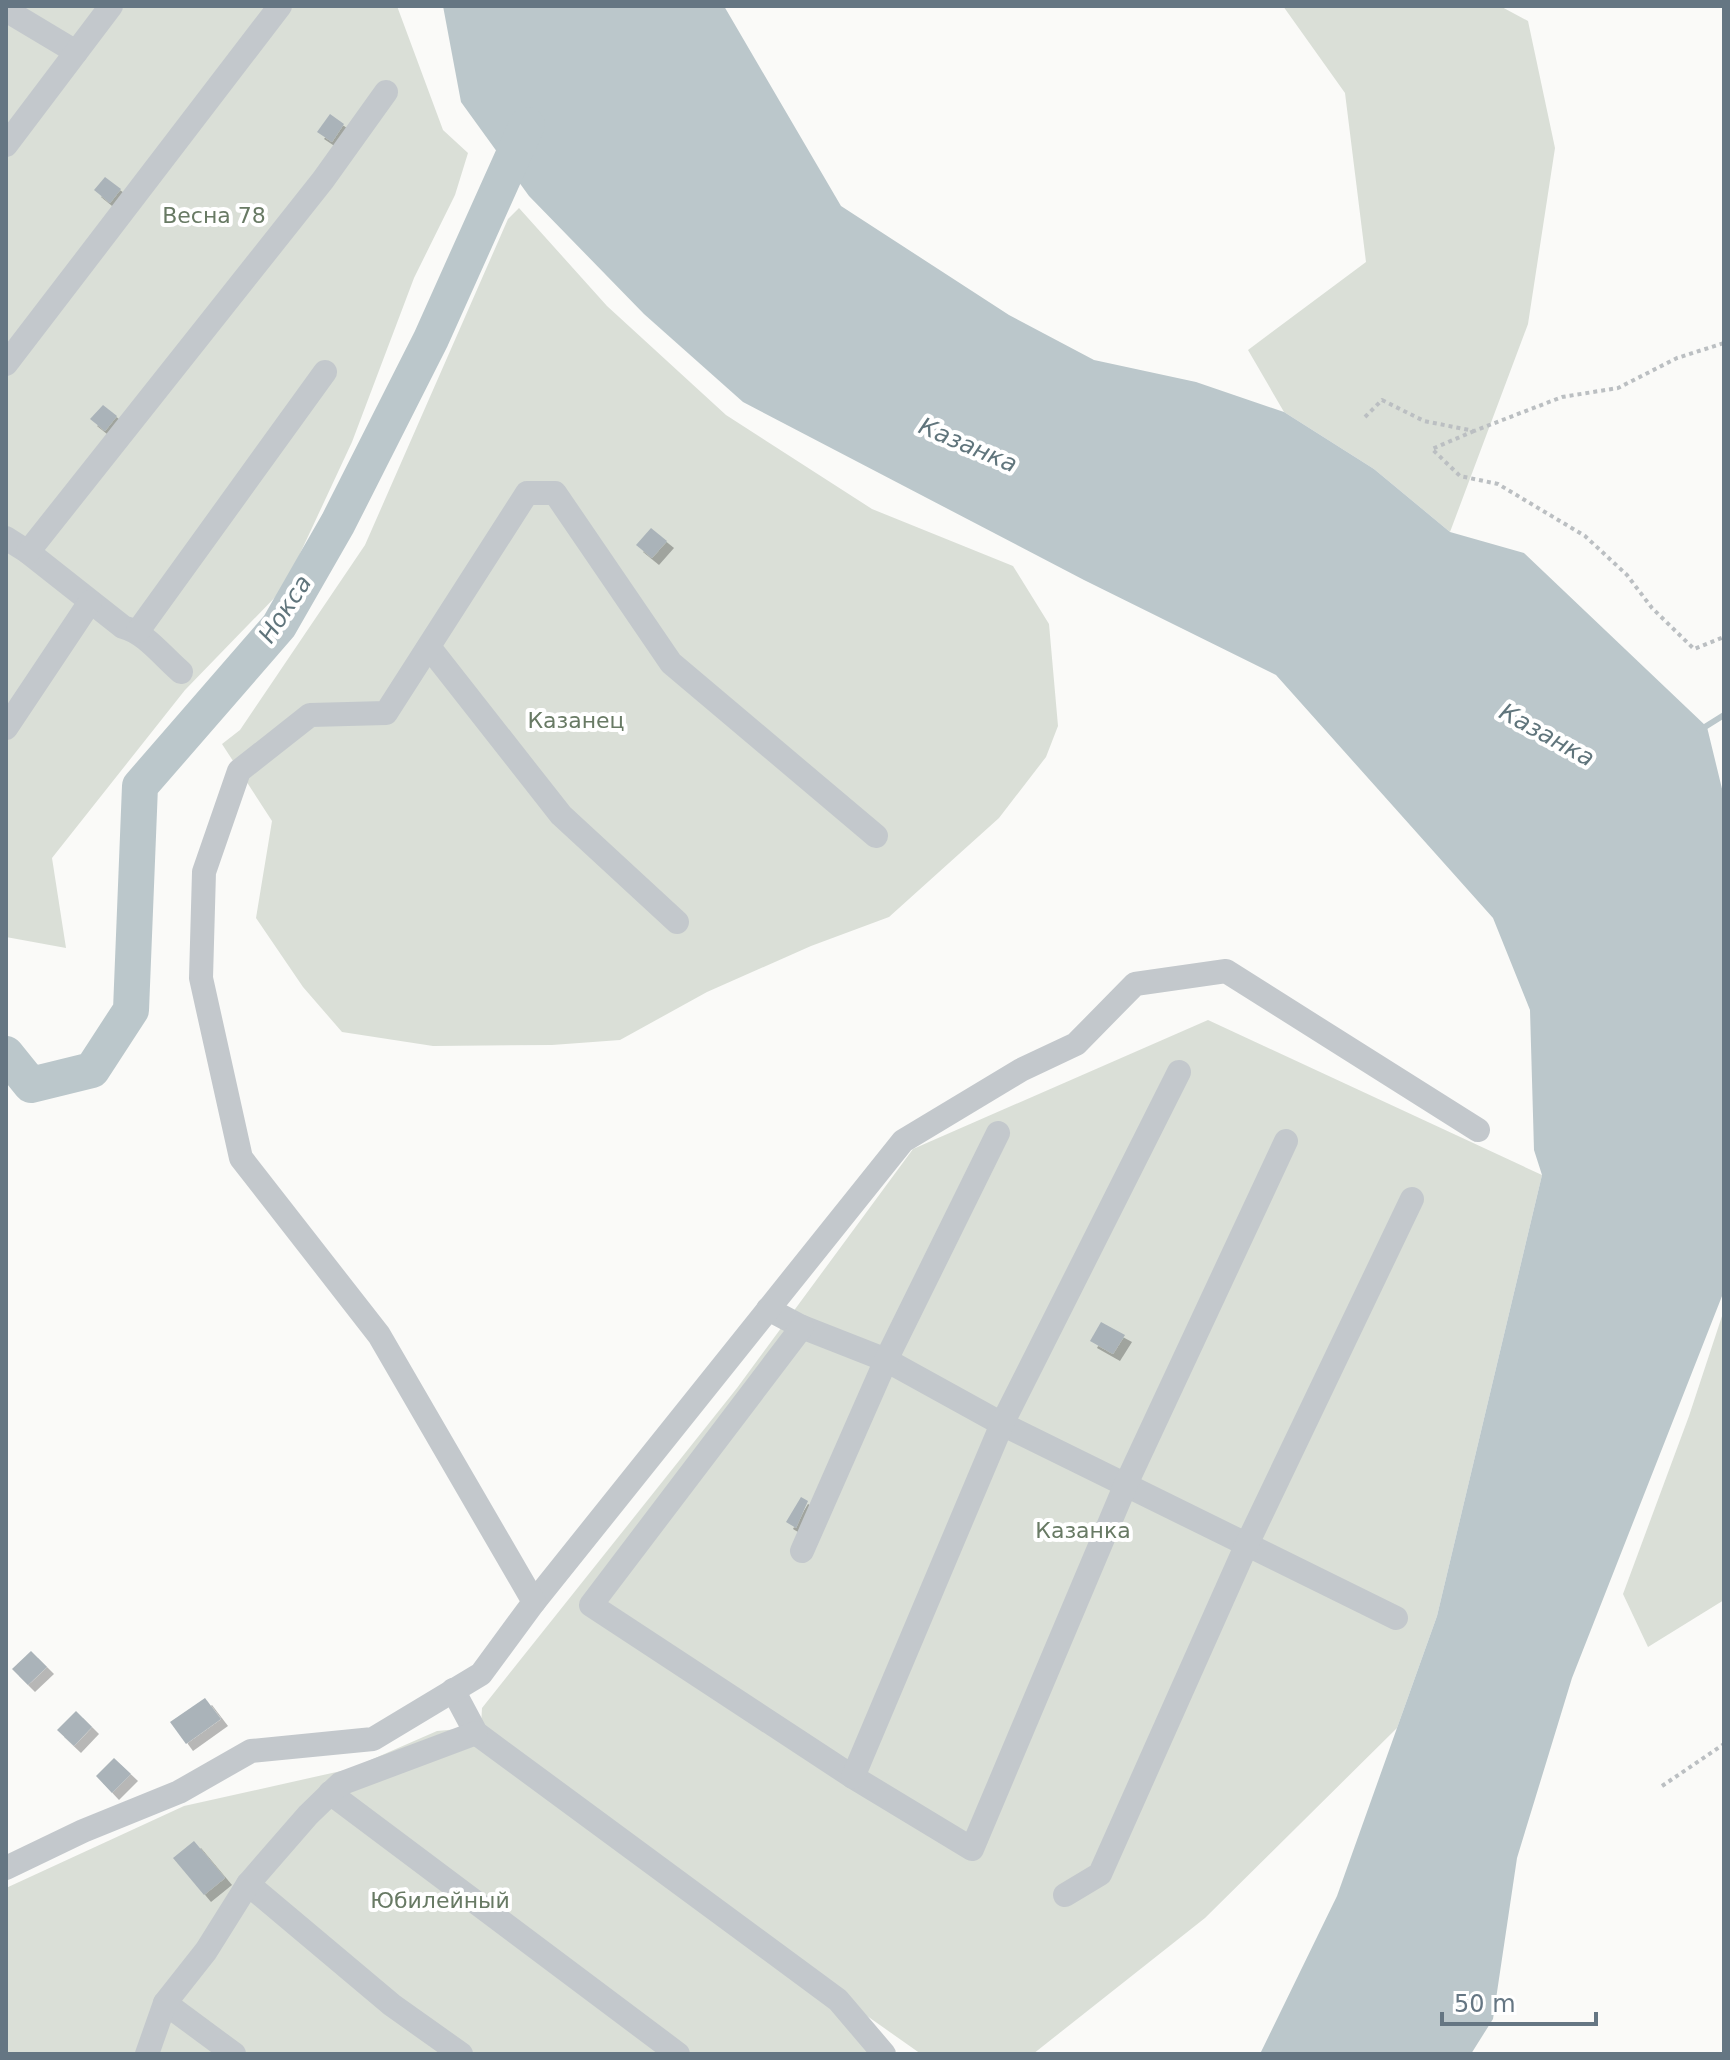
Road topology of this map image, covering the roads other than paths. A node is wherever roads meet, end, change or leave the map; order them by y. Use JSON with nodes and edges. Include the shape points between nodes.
{"nodes":[{"id":1,"x":111,"y":6,"type":"edge"},
{"id":2,"x":280,"y":6,"type":"edge"},
{"id":3,"x":6,"y":10,"type":"edge"},
{"id":4,"x":76,"y":52,"type":"junction"},
{"id":5,"x":386,"y":92,"type":"dead end"},
{"id":6,"x":6,"y":145,"type":"edge"},
{"id":7,"x":6,"y":364,"type":"edge"},
{"id":8,"x":325,"y":372,"type":"dead end"},
{"id":9,"x":6,"y":538,"type":"edge"},
{"id":10,"x":28,"y":552,"type":"junction"},
{"id":11,"x":90,"y":602,"type":"junction"},
{"id":12,"x":138,"y":631,"type":"junction"},
{"id":13,"x":429,"y":647,"type":"junction"},
{"id":14,"x":181,"y":672,"type":"dead end"},
{"id":15,"x":6,"y":728,"type":"edge"},
{"id":16,"x":876,"y":836,"type":"dead end"},
{"id":17,"x":677,"y":922,"type":"dead end"},
{"id":18,"x":1179,"y":1072,"type":"dead end"},
{"id":19,"x":1478,"y":1130,"type":"dead end"},
{"id":20,"x":998,"y":1133,"type":"dead end"},
{"id":21,"x":1286,"y":1141,"type":"dead end"},
{"id":22,"x":1412,"y":1199,"type":"dead end"},
{"id":23,"x":768,"y":1309,"type":"junction"},
{"id":24,"x":802,"y":1327,"type":"junction"},
{"id":25,"x":886,"y":1360,"type":"junction"},
{"id":26,"x":1002,"y":1424,"type":"junction"},
{"id":27,"x":1126,"y":1484,"type":"junction"},
{"id":28,"x":1247,"y":1544,"type":"junction"},
{"id":29,"x":802,"y":1551,"type":"dead end"},
{"id":30,"x":534,"y":1602,"type":"junction"},
{"id":31,"x":1396,"y":1618,"type":"dead end"},
{"id":32,"x":453,"y":1690,"type":"junction"},
{"id":33,"x":476,"y":1733,"type":"junction"},
{"id":34,"x":853,"y":1777,"type":"junction"},
{"id":35,"x":330,"y":1793,"type":"junction"},
{"id":36,"x":6,"y":1868,"type":"edge"},
{"id":37,"x":248,"y":1884,"type":"junction"},
{"id":38,"x":1065,"y":1895,"type":"dead end"},
{"id":39,"x":165,"y":2003,"type":"junction"},
{"id":40,"x":147,"y":2054,"type":"edge"},
{"id":41,"x":234,"y":2054,"type":"edge"},
{"id":42,"x":461,"y":2054,"type":"edge"},
{"id":43,"x":678,"y":2054,"type":"edge"},
{"id":44,"x":884,"y":2054,"type":"edge"}],
"edges":[{"from":1,"to":4,"type":"lane"},
{"from":2,"to":7,"type":"lane"},
{"from":3,"to":4,"type":"lane"},
{"from":4,"to":6,"type":"lane"},
{"from":5,"to":10,"type":"lane","via":[[323,180]]},
{"from":8,"to":12,"type":"lane"},
{"from":9,"to":10,"type":"lane"},
{"from":10,"to":11,"type":"lane"},
{"from":11,"to":12,"type":"lane","via":[[123,627]]},
{"from":11,"to":15,"type":"lane"},
{"from":12,"to":14,"type":"lane"},
{"from":13,"to":16,"type":"lane","via":[[527,493],[555,493],[671,663]]},
{"from":13,"to":17,"type":"lane","via":[[561,815]]},
{"from":13,"to":30,"type":"lane","via":[[386,713],[310,715],[239,771],[204,872],[201,978],[241,1158],[379,1335]]},
{"from":18,"to":26,"type":"lane"},
{"from":19,"to":23,"type":"lane","via":[[1226,971],[1135,984],[1076,1044],[1021,1070],[903,1141]]},
{"from":20,"to":25,"type":"lane"},
{"from":21,"to":27,"type":"lane"},
{"from":22,"to":28,"type":"lane"},
{"from":23,"to":24,"type":"lane"},
{"from":23,"to":30,"type":"lane"},
{"from":24,"to":25,"type":"lane"},
{"from":24,"to":34,"type":"lane","via":[[591,1605]]},
{"from":25,"to":26,"type":"lane"},
{"from":25,"to":29,"type":"lane"},
{"from":26,"to":27,"type":"lane"},
{"from":26,"to":34,"type":"lane"},
{"from":27,"to":28,"type":"lane"},
{"from":27,"to":34,"type":"lane","via":[[972,1849]]},
{"from":28,"to":31,"type":"lane"},
{"from":28,"to":38,"type":"lane","via":[[1100,1874]]},
{"from":30,"to":32,"type":"lane","via":[[481,1674]]},
{"from":32,"to":33,"type":"lane"},
{"from":32,"to":36,"type":"lane","via":[[373,1739],[251,1751],[179,1792]]},
{"from":33,"to":35,"type":"lane","via":[[340,1784]]},
{"from":33,"to":44,"type":"lane","via":[[838,2000]]},
{"from":35,"to":37,"type":"lane"},
{"from":35,"to":43,"type":"lane"},
{"from":37,"to":39,"type":"lane"},
{"from":37,"to":42,"type":"lane","via":[[392,2005]]},
{"from":39,"to":40,"type":"lane"},
{"from":39,"to":41,"type":"lane"}]}
